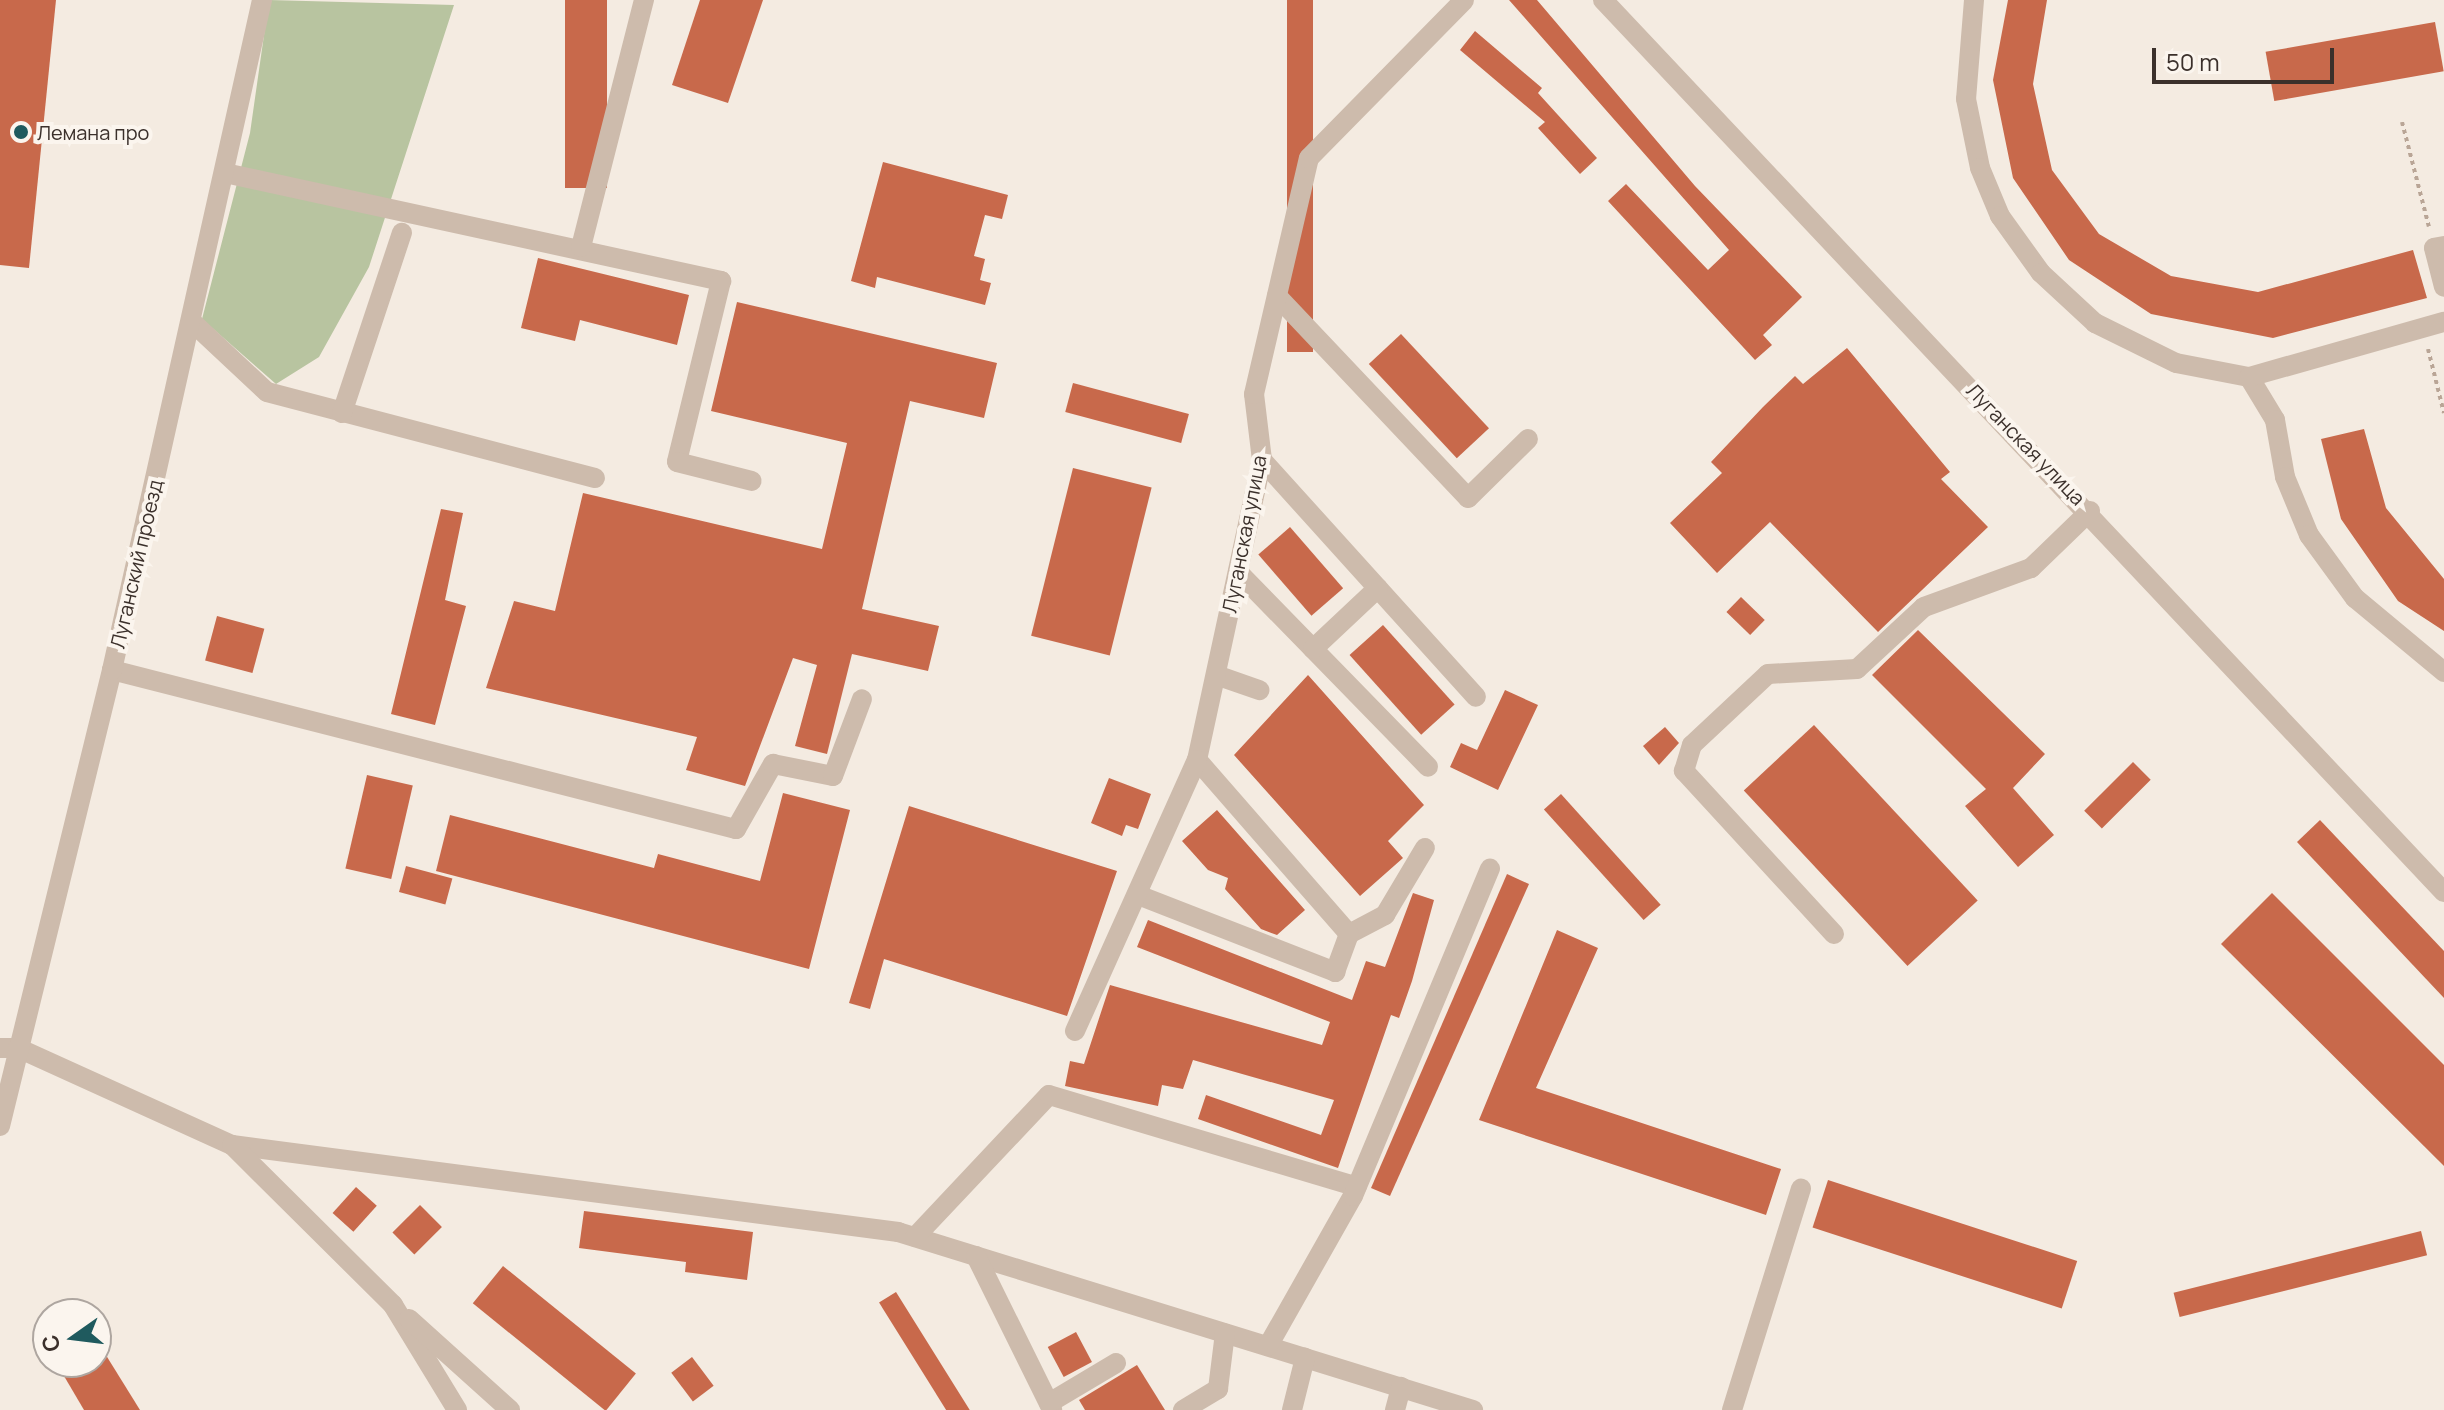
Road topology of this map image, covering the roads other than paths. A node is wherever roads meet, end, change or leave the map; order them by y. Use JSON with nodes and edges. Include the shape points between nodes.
{"nodes":[{"id":1,"x":262,"y":0,"type":"edge"},
{"id":2,"x":644,"y":0,"type":"edge"},
{"id":3,"x":1464,"y":0,"type":"edge"},
{"id":4,"x":1603,"y":0,"type":"edge"},
{"id":5,"x":1974,"y":0,"type":"edge"},
{"id":6,"x":225,"y":173,"type":"junction"},
{"id":7,"x":402,"y":233,"type":"dead end"},
{"id":8,"x":581,"y":247,"type":"junction"},
{"id":9,"x":2439,"y":247,"type":"edge"},
{"id":10,"x":2444,"y":287,"type":"edge"},
{"id":11,"x":1277,"y":296,"type":"junction"},
{"id":12,"x":191,"y":321,"type":"junction"},
{"id":13,"x":2444,"y":322,"type":"edge"},
{"id":14,"x":2249,"y":377,"type":"junction"},
{"id":15,"x":342,"y":413,"type":"junction"},
{"id":16,"x":1528,"y":439,"type":"dead end"},
{"id":17,"x":1262,"y":460,"type":"junction"},
{"id":18,"x":595,"y":478,"type":"dead end"},
{"id":19,"x":752,"y":481,"type":"dead end"},
{"id":20,"x":2090,"y":511,"type":"junction"},
{"id":21,"x":1238,"y":572,"type":"junction"},
{"id":22,"x":1378,"y":588,"type":"junction"},
{"id":23,"x":1313,"y":649,"type":"junction"},
{"id":24,"x":112,"y":670,"type":"junction"},
{"id":25,"x":2444,"y":672,"type":"edge"},
{"id":26,"x":1216,"y":675,"type":"junction"},
{"id":27,"x":1259,"y":690,"type":"dead end"},
{"id":28,"x":1476,"y":697,"type":"dead end"},
{"id":29,"x":862,"y":699,"type":"dead end"},
{"id":30,"x":1197,"y":760,"type":"junction"},
{"id":31,"x":1428,"y":767,"type":"dead end"},
{"id":32,"x":1425,"y":848,"type":"dead end"},
{"id":33,"x":1490,"y":869,"type":"dead end"},
{"id":34,"x":2444,"y":892,"type":"edge"},
{"id":35,"x":1138,"y":895,"type":"junction"},
{"id":36,"x":1349,"y":934,"type":"junction"},
{"id":37,"x":1834,"y":934,"type":"dead end"},
{"id":38,"x":1075,"y":1031,"type":"dead end"},
{"id":39,"x":9,"y":1048,"type":"edge"},
{"id":40,"x":0,"y":1126,"type":"edge"},
{"id":41,"x":232,"y":1145,"type":"junction"},
{"id":42,"x":1357,"y":1187,"type":"junction"},
{"id":43,"x":1801,"y":1189,"type":"dead end"},
{"id":44,"x":915,"y":1237,"type":"junction"},
{"id":45,"x":976,"y":1256,"type":"junction"},
{"id":46,"x":393,"y":1305,"type":"junction"},
{"id":47,"x":1225,"y":1333,"type":"junction"},
{"id":48,"x":1268,"y":1346,"type":"junction"},
{"id":49,"x":1305,"y":1358,"type":"junction"},
{"id":50,"x":1116,"y":1363,"type":"dead end"},
{"id":51,"x":1401,"y":1387,"type":"junction"},
{"id":52,"x":1051,"y":1406,"type":"edge"},
{"id":53,"x":457,"y":1410,"type":"edge"},
{"id":54,"x":510,"y":1410,"type":"edge"},
{"id":55,"x":1183,"y":1410,"type":"edge"},
{"id":56,"x":1292,"y":1410,"type":"edge"},
{"id":57,"x":1395,"y":1410,"type":"edge"},
{"id":58,"x":1473,"y":1410,"type":"edge"},
{"id":59,"x":1732,"y":1410,"type":"edge"}],
"edges":[{"from":1,"to":6,"type":"street","name":"Луганский проезд"},
{"from":2,"to":8,"type":"street"},
{"from":3,"to":11,"type":"street","name":"Луганская улица","via":[[1309,158]]},
{"from":4,"to":20,"type":"street","name":"Луганская улица"},
{"from":5,"to":14,"type":"street","via":[[1966,99],[1980,168],[2000,216],[2041,273],[2095,323],[2176,363]]},
{"from":6,"to":8,"type":"street"},
{"from":6,"to":12,"type":"street","name":"Луганский проезд"},
{"from":7,"to":15,"type":"street"},
{"from":8,"to":19,"type":"street","via":[[721,281],[677,462]]},
{"from":9,"to":10,"type":"street"},
{"from":11,"to":16,"type":"street","via":[[1468,498]]},
{"from":11,"to":17,"type":"street","name":"Луганская улица","via":[[1254,394]]},
{"from":12,"to":15,"type":"street","via":[[267,392]]},
{"from":12,"to":24,"type":"street","name":"Луганский проезд"},
{"from":13,"to":14,"type":"street"},
{"from":14,"to":25,"type":"street","via":[[2275,420],[2285,477],[2309,535],[2355,598]]},
{"from":15,"to":18,"type":"street"},
{"from":17,"to":21,"type":"street","name":"Луганская улица"},
{"from":17,"to":22,"type":"street"},
{"from":20,"to":34,"type":"street","name":"Луганская улица"},
{"from":20,"to":37,"type":"street","via":[[2031,568],[1924,607],[1857,669],[1768,674],[1692,745],[1684,771]]},
{"from":21,"to":23,"type":"street"},
{"from":21,"to":26,"type":"street","name":"Луганская улица"},
{"from":22,"to":23,"type":"street"},
{"from":22,"to":28,"type":"street"},
{"from":23,"to":31,"type":"street"},
{"from":24,"to":29,"type":"street","via":[[736,829],[773,764],[833,776]]},
{"from":24,"to":39,"type":"street","name":"Луганский проезд"},
{"from":26,"to":27,"type":"street"},
{"from":26,"to":30,"type":"street","name":"Луганская улица"},
{"from":30,"to":35,"type":"street","name":"Луганская улица"},
{"from":30,"to":36,"type":"street"},
{"from":32,"to":36,"type":"street","via":[[1385,915]]},
{"from":33,"to":42,"type":"street"},
{"from":35,"to":36,"type":"street","via":[[1335,972]]},
{"from":35,"to":38,"type":"street","name":"Луганская улица"},
{"from":39,"to":40,"type":"street","name":"Луганский проезд"},
{"from":39,"to":41,"type":"street"},
{"from":41,"to":44,"type":"street"},
{"from":41,"to":46,"type":"street"},
{"from":42,"to":44,"type":"street","via":[[1049,1095]]},
{"from":42,"to":48,"type":"street"},
{"from":43,"to":59,"type":"street"},
{"from":44,"to":45,"type":"street"},
{"from":45,"to":47,"type":"street"},
{"from":45,"to":52,"type":"street"},
{"from":46,"to":53,"type":"street"},
{"from":46,"to":54,"type":"street"},
{"from":47,"to":48,"type":"street"},
{"from":47,"to":55,"type":"street","via":[[1218,1389]]},
{"from":48,"to":49,"type":"street"},
{"from":49,"to":51,"type":"street"},
{"from":49,"to":56,"type":"street"},
{"from":50,"to":52,"type":"street"},
{"from":51,"to":57,"type":"street"},
{"from":51,"to":58,"type":"street"}]}
